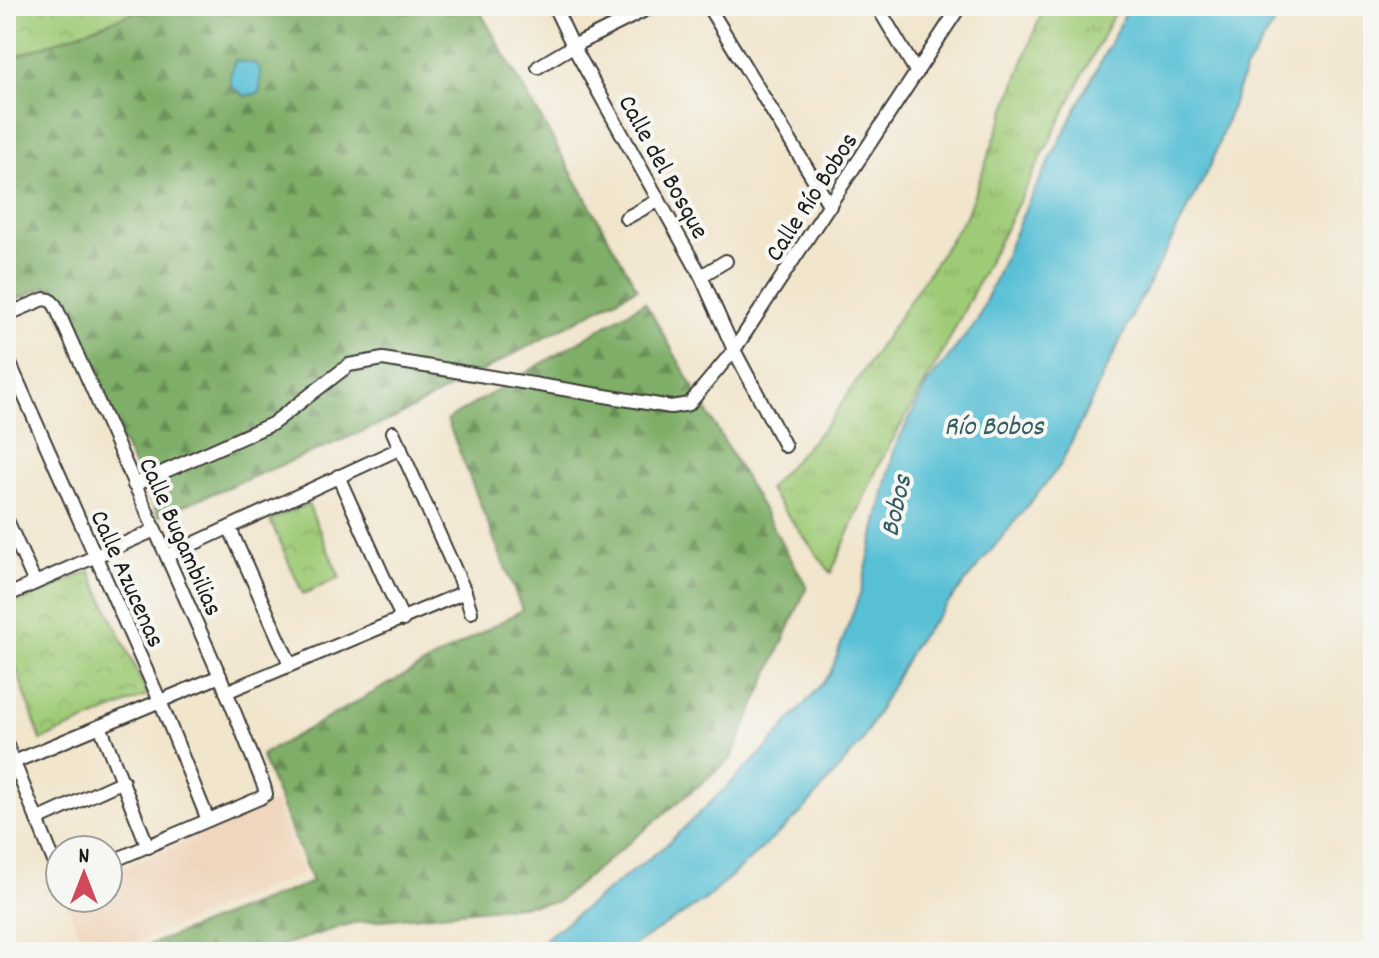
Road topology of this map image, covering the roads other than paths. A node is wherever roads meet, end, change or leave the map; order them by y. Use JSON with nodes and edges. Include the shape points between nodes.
{"nodes":[{"id":1,"x":554,"y":6,"type":"edge"},
{"id":2,"x":653,"y":6,"type":"edge"},
{"id":3,"x":708,"y":6,"type":"edge"},
{"id":4,"x":877,"y":6,"type":"edge"},
{"id":5,"x":960,"y":6,"type":"edge"},
{"id":6,"x":573,"y":46,"type":"junction"},
{"id":7,"x":538,"y":67,"type":"dead end"},
{"id":8,"x":917,"y":73,"type":"junction"},
{"id":9,"x":659,"y":200,"type":"junction"},
{"id":10,"x":830,"y":206,"type":"junction"},
{"id":11,"x":626,"y":218,"type":"dead end"},
{"id":12,"x":726,"y":261,"type":"dead end"},
{"id":13,"x":701,"y":276,"type":"junction"},
{"id":14,"x":6,"y":315,"type":"edge"},
{"id":15,"x":734,"y":350,"type":"junction"},
{"id":16,"x":6,"y":355,"type":"edge"},
{"id":17,"x":393,"y":432,"type":"dead end"},
{"id":18,"x":785,"y":446,"type":"dead end"},
{"id":19,"x":401,"y":448,"type":"junction"},
{"id":20,"x":338,"y":476,"type":"junction"},
{"id":21,"x":134,"y":485,"type":"junction"},
{"id":22,"x":7,"y":523,"type":"edge"},
{"id":23,"x":230,"y":529,"type":"junction"},
{"id":24,"x":155,"y":530,"type":"junction"},
{"id":25,"x":167,"y":556,"type":"junction"},
{"id":26,"x":95,"y":557,"type":"junction"},
{"id":27,"x":35,"y":583,"type":"junction"},
{"id":28,"x":465,"y":592,"type":"junction"},
{"id":29,"x":6,"y":596,"type":"edge"},
{"id":30,"x":471,"y":612,"type":"dead end"},
{"id":31,"x":403,"y":620,"type":"junction"},
{"id":32,"x":290,"y":664,"type":"junction"},
{"id":33,"x":220,"y":676,"type":"junction"},
{"id":34,"x":226,"y":692,"type":"junction"},
{"id":35,"x":160,"y":701,"type":"junction"},
{"id":36,"x":100,"y":726,"type":"junction"},
{"id":37,"x":6,"y":743,"type":"edge"},
{"id":38,"x":14,"y":762,"type":"junction"},
{"id":39,"x":123,"y":781,"type":"junction"},
{"id":40,"x":37,"y":820,"type":"junction"},
{"id":41,"x":208,"y":820,"type":"junction"},
{"id":42,"x":44,"y":837,"type":"edge"},
{"id":43,"x":148,"y":847,"type":"junction"},
{"id":44,"x":124,"y":857,"type":"edge"}],
"edges":[{"from":1,"to":6,"type":"street","name":"Calle del Bosque"},
{"from":2,"to":6,"type":"street"},
{"from":3,"to":10,"type":"street"},
{"from":4,"to":8,"type":"street"},
{"from":5,"to":8,"type":"street","name":"Calle Río Bobos"},
{"from":6,"to":7,"type":"street"},
{"from":6,"to":9,"type":"street","name":"Calle del Bosque"},
{"from":8,"to":10,"type":"street","name":"Calle Río Bobos"},
{"from":9,"to":11,"type":"street"},
{"from":9,"to":13,"type":"street","name":"Calle del Bosque"},
{"from":10,"to":15,"type":"street","name":"Calle Río Bobos"},
{"from":12,"to":13,"type":"street"},
{"from":13,"to":15,"type":"street","name":"Calle del Bosque"},
{"from":14,"to":21,"type":"street","name":"Calle Bugambilias","via":[[44,299],[55,305]]},
{"from":15,"to":18,"type":"street","name":"Calle del Bosque"},
{"from":15,"to":21,"type":"street","name":"Calle Río Bobos","via":[[689,404],[671,407],[383,359],[349,365],[272,424]]},
{"from":16,"to":26,"type":"street","name":"Calle Azucenas"},
{"from":17,"to":19,"type":"street"},
{"from":19,"to":20,"type":"street"},
{"from":19,"to":28,"type":"street"},
{"from":20,"to":23,"type":"street"},
{"from":20,"to":31,"type":"street"},
{"from":21,"to":24,"type":"street","name":"Calle Bugambilias"},
{"from":22,"to":27,"type":"street"},
{"from":23,"to":25,"type":"street"},
{"from":23,"to":32,"type":"street"},
{"from":24,"to":25,"type":"street","name":"Calle Bugambilias"},
{"from":24,"to":26,"type":"street"},
{"from":25,"to":33,"type":"street","name":"Calle Bugambilias"},
{"from":26,"to":27,"type":"street"},
{"from":26,"to":35,"type":"street","name":"Calle Azucenas"},
{"from":27,"to":29,"type":"street"},
{"from":28,"to":30,"type":"street"},
{"from":28,"to":31,"type":"street"},
{"from":31,"to":32,"type":"street"},
{"from":32,"to":34,"type":"street"},
{"from":33,"to":34,"type":"street","name":"Calle Bugambilias"},
{"from":33,"to":35,"type":"street"},
{"from":34,"to":41,"type":"street","name":"Calle Bugambilias","via":[[266,794]]},
{"from":35,"to":36,"type":"street"},
{"from":35,"to":41,"type":"street","name":"Calle Azucenas"},
{"from":36,"to":38,"type":"street"},
{"from":36,"to":39,"type":"street"},
{"from":37,"to":38,"type":"street"},
{"from":38,"to":40,"type":"street"},
{"from":39,"to":40,"type":"street"},
{"from":39,"to":43,"type":"street"},
{"from":40,"to":42,"type":"street"},
{"from":41,"to":43,"type":"street"},
{"from":43,"to":44,"type":"street"}]}
